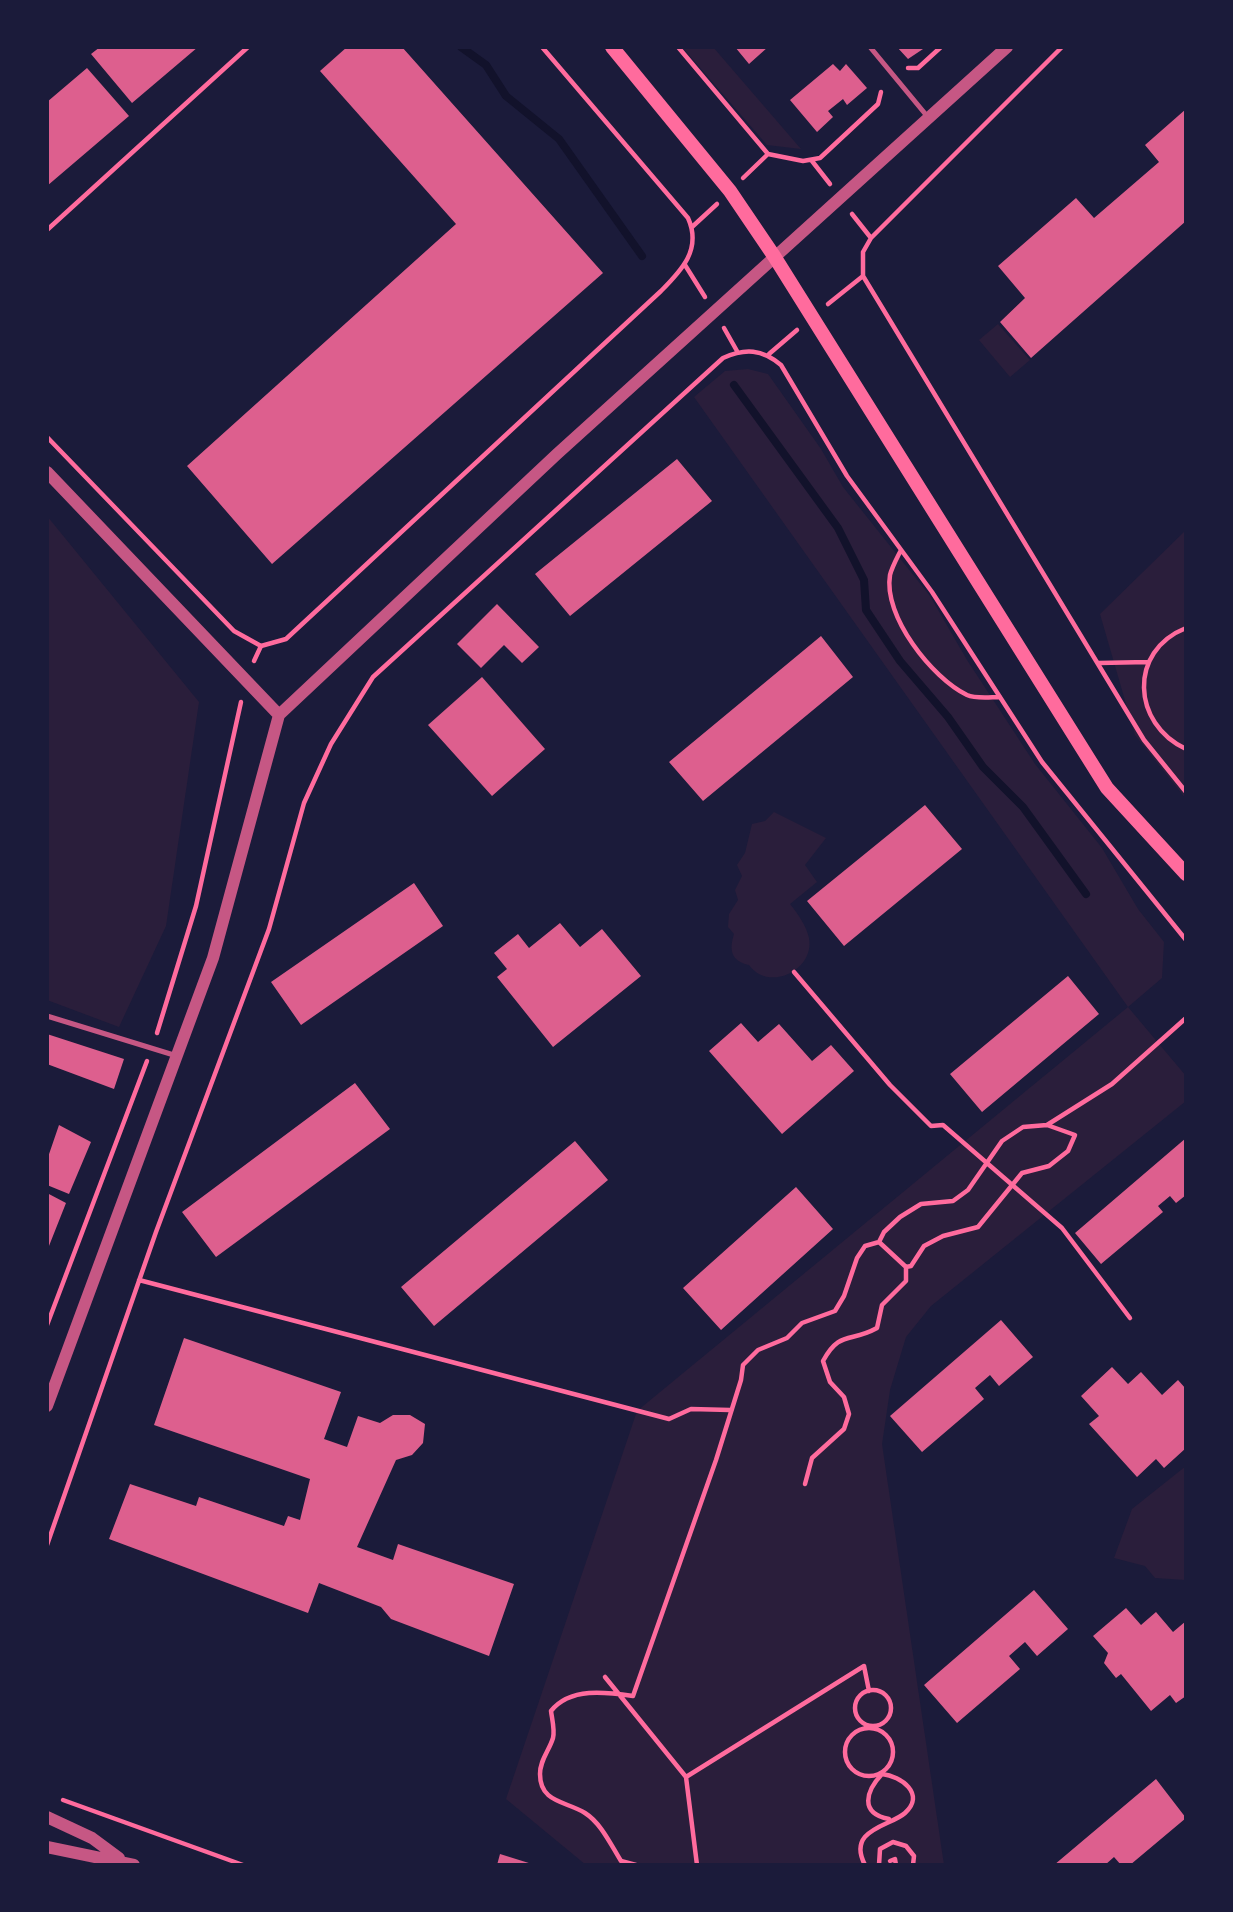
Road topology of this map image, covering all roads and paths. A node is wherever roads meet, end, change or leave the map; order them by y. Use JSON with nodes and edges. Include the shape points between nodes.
{"nodes":[{"id":1,"x":248,"y":47,"type":"edge"},
{"id":2,"x":542,"y":47,"type":"edge"},
{"id":3,"x":612,"y":47,"type":"edge"},
{"id":4,"x":678,"y":47,"type":"edge"},
{"id":5,"x":870,"y":47,"type":"edge"},
{"id":6,"x":941,"y":47,"type":"edge"},
{"id":7,"x":1007,"y":47,"type":"edge"},
{"id":8,"x":1062,"y":47,"type":"edge"},
{"id":9,"x":908,"y":67,"type":"dead end"},
{"id":10,"x":881,"y":92,"type":"dead end"},
{"id":11,"x":927,"y":116,"type":"junction"},
{"id":12,"x":47,"y":230,"type":"edge"},
{"id":13,"x":774,"y":256,"type":"junction"},
{"id":14,"x":47,"y":437,"type":"edge"},
{"id":15,"x":47,"y":472,"type":"edge"},
{"id":16,"x":901,"y":549,"type":"junction"},
{"id":17,"x":1186,"y":628,"type":"edge"},
{"id":18,"x":261,"y":646,"type":"junction"},
{"id":19,"x":1148,"y":662,"type":"junction"},
{"id":20,"x":1099,"y":663,"type":"junction"},
{"id":21,"x":246,"y":680,"type":"junction"},
{"id":22,"x":1000,"y":697,"type":"junction"},
{"id":23,"x":279,"y":715,"type":"junction"},
{"id":24,"x":1186,"y":749,"type":"edge"},
{"id":25,"x":1186,"y":792,"type":"edge"},
{"id":26,"x":1186,"y":874,"type":"edge"},
{"id":27,"x":1186,"y":940,"type":"edge"},
{"id":28,"x":794,"y":972,"type":"dead end"},
{"id":29,"x":47,"y":1016,"type":"edge"},
{"id":30,"x":1186,"y":1018,"type":"edge"},
{"id":31,"x":152,"y":1049,"type":"junction"},
{"id":32,"x":177,"y":1056,"type":"junction"},
{"id":33,"x":1047,"y":1125,"type":"junction"},
{"id":34,"x":987,"y":1164,"type":"junction"},
{"id":35,"x":1012,"y":1185,"type":"junction"},
{"id":36,"x":879,"y":1242,"type":"junction"},
{"id":37,"x":906,"y":1267,"type":"junction"},
{"id":38,"x":139,"y":1280,"type":"junction"},
{"id":39,"x":1130,"y":1318,"type":"dead end"},
{"id":40,"x":47,"y":1325,"type":"edge"},
{"id":41,"x":48,"y":1402,"type":"edge"},
{"id":42,"x":730,"y":1410,"type":"junction"},
{"id":43,"x":805,"y":1484,"type":"dead end"},
{"id":44,"x":47,"y":1545,"type":"edge"},
{"id":45,"x":605,"y":1677,"type":"dead end"},
{"id":46,"x":869,"y":1690,"type":"junction"},
{"id":47,"x":618,"y":1693,"type":"junction"},
{"id":48,"x":874,"y":1727,"type":"junction"},
{"id":49,"x":882,"y":1774,"type":"junction"},
{"id":50,"x":686,"y":1777,"type":"junction"},
{"id":51,"x":60,"y":1799,"type":"dead end"},
{"id":52,"x":47,"y":1817,"type":"edge"},
{"id":53,"x":889,"y":1819,"type":"junction"},
{"id":54,"x":47,"y":1847,"type":"edge"},
{"id":55,"x":890,"y":1861,"type":"dead end"},
{"id":56,"x":128,"y":1863,"type":"edge"},
{"id":57,"x":243,"y":1865,"type":"edge"},
{"id":58,"x":636,"y":1865,"type":"edge"},
{"id":59,"x":697,"y":1865,"type":"edge"},
{"id":60,"x":864,"y":1865,"type":"edge"},
{"id":61,"x":879,"y":1865,"type":"edge"},
{"id":62,"x":896,"y":1865,"type":"edge"},
{"id":63,"x":913,"y":1865,"type":"edge"}],
"edges":[{"from":1,"to":12,"type":"path"},
{"from":2,"to":18,"type":"path","via":[[688,218],[694,244],[690,255],[661,291],[286,639]]},
{"from":3,"to":13,"type":"main road","via":[[730,191]]},
{"from":4,"to":10,"type":"path","via":[[763,150],[794,160],[820,158],[878,104]]},
{"from":5,"to":11,"type":"lane"},
{"from":6,"to":9,"type":"path","via":[[918,68]]},
{"from":7,"to":11,"type":"street"},
{"from":8,"to":20,"type":"path","via":[[871,238],[861,266],[870,293]]},
{"from":11,"to":13,"type":"street"},
{"from":13,"to":23,"type":"street"},
{"from":13,"to":26,"type":"main road","via":[[1107,788]]},
{"from":14,"to":18,"type":"path","via":[[234,631]]},
{"from":15,"to":21,"type":"street"},
{"from":16,"to":22,"type":"path"},
{"from":16,"to":22,"type":"path","via":[[890,576],[892,600],[914,648],[969,696]]},
{"from":16,"to":38,"type":"path","via":[[847,476],[781,365],[769,354],[737,351],[708,369],[373,677],[318,768],[304,803],[269,929]]},
{"from":17,"to":19,"type":"path","via":[[1161,642]]},
{"from":18,"to":21,"type":"path"},
{"from":19,"to":20,"type":"path"},
{"from":19,"to":24,"type":"path","via":[[1144,687],[1148,713],[1163,735]]},
{"from":20,"to":25,"type":"path","via":[[1144,740]]},
{"from":21,"to":23,"type":"street"},
{"from":21,"to":31,"type":"path","via":[[196,906]]},
{"from":22,"to":27,"type":"path","via":[[1050,773]]},
{"from":23,"to":32,"type":"street","via":[[213,958]]},
{"from":28,"to":34,"type":"path","via":[[915,1110],[932,1126],[943,1125]]},
{"from":29,"to":31,"type":"lane"},
{"from":30,"to":33,"type":"path","via":[[1112,1084]]},
{"from":31,"to":32,"type":"lane"},
{"from":31,"to":40,"type":"path"},
{"from":32,"to":41,"type":"street"},
{"from":33,"to":34,"type":"path","via":[[1023,1127],[1002,1141]]},
{"from":33,"to":35,"type":"path","via":[[1075,1135],[1068,1151],[1049,1167],[1022,1173]]},
{"from":34,"to":35,"type":"path"},
{"from":34,"to":36,"type":"path","via":[[968,1190],[953,1201],[921,1204],[900,1217]]},
{"from":35,"to":37,"type":"path","via":[[978,1227],[933,1241]]},
{"from":35,"to":39,"type":"path","via":[[1062,1228]]},
{"from":36,"to":37,"type":"path"},
{"from":36,"to":42,"type":"path","via":[[865,1246],[857,1258],[835,1311],[802,1323],[787,1338],[758,1350],[743,1365]]},
{"from":37,"to":43,"type":"path","via":[[906,1281],[882,1305],[877,1328],[858,1338],[844,1337],[832,1345],[823,1361],[849,1414],[844,1429],[812,1458]]},
{"from":38,"to":42,"type":"path","via":[[669,1419],[691,1409]]},
{"from":38,"to":44,"type":"path"},
{"from":42,"to":47,"type":"path","via":[[633,1696]]},
{"from":45,"to":47,"type":"path"},
{"from":46,"to":48,"type":"path","via":[[859,1696],[855,1713]]},
{"from":46,"to":48,"type":"path","via":[[886,1696],[890,1707],[887,1718]]},
{"from":46,"to":50,"type":"path","via":[[864,1666]]},
{"from":47,"to":50,"type":"path"},
{"from":47,"to":58,"type":"path","via":[[572,1696],[558,1703],[551,1711],[554,1736],[540,1774],[542,1788],[552,1800],[585,1813],[621,1861]]},
{"from":48,"to":49,"type":"path","via":[[892,1745],[891,1761]]},
{"from":48,"to":49,"type":"path","via":[[853,1734],[845,1755],[857,1773]]},
{"from":49,"to":53,"type":"path","via":[[869,1789],[869,1802],[875,1814]]},
{"from":49,"to":53,"type":"path","via":[[906,1781],[912,1795],[904,1815]]},
{"from":50,"to":59,"type":"path"},
{"from":51,"to":57,"type":"path"},
{"from":52,"to":56,"type":"street","via":[[92,1838]]},
{"from":53,"to":60,"type":"path","via":[[863,1840]]},
{"from":54,"to":56,"type":"street"},
{"from":55,"to":62,"type":"path","via":[[895,1859]]},
{"from":61,"to":63,"type":"path","via":[[880,1849],[893,1842],[906,1846],[914,1856]]}]}
